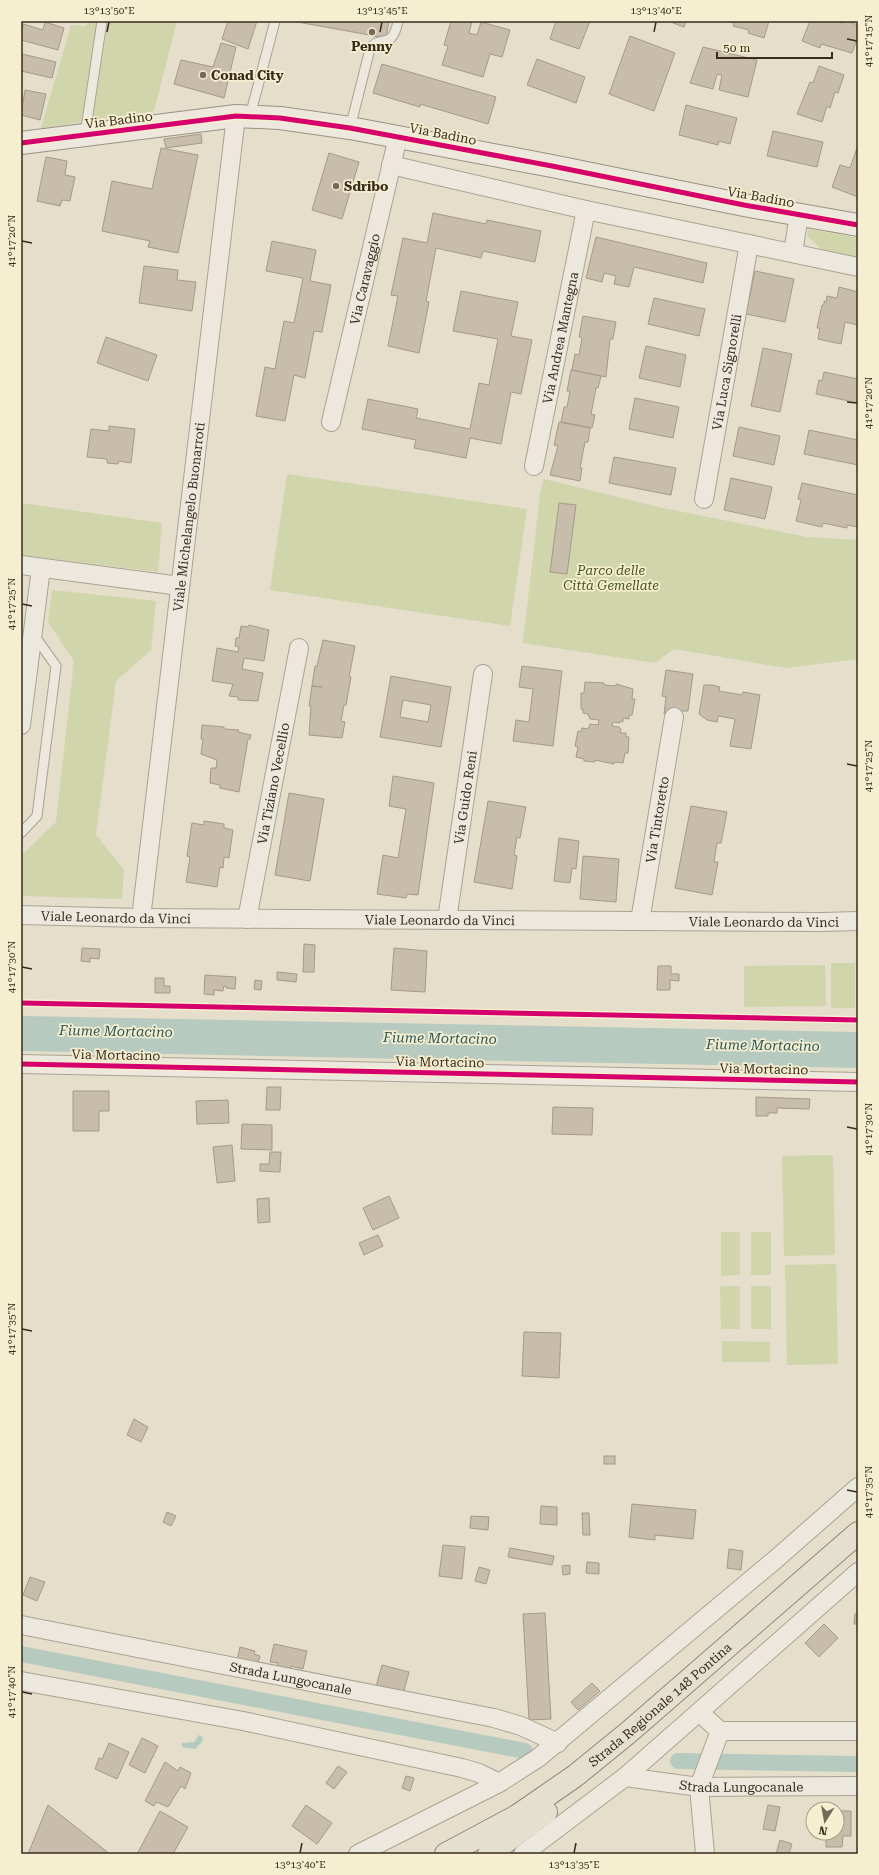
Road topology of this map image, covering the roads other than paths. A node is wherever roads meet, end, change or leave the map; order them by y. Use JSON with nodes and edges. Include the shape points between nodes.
{"nodes":[{"id":1,"x":102,"y":21,"type":"edge"},
{"id":2,"x":275,"y":21,"type":"edge"},
{"id":3,"x":398,"y":21,"type":"edge"},
{"id":4,"x":243,"y":116,"type":"junction"},
{"id":5,"x":350,"y":128,"type":"junction"},
{"id":6,"x":85,"y":135,"type":"junction"},
{"id":7,"x":398,"y":137,"type":"junction"},
{"id":8,"x":21,"y":143,"type":"edge"},
{"id":9,"x":391,"y":165,"type":"junction"},
{"id":10,"x":586,"y":210,"type":"junction"},
{"id":11,"x":799,"y":215,"type":"junction"},
{"id":12,"x":858,"y":225,"type":"edge"},
{"id":13,"x":749,"y":244,"type":"junction"},
{"id":14,"x":793,"y":253,"type":"junction"},
{"id":15,"x":858,"y":267,"type":"edge"},
{"id":16,"x":331,"y":422,"type":"dead end"},
{"id":17,"x":534,"y":466,"type":"dead end"},
{"id":18,"x":704,"y":499,"type":"dead end"},
{"id":19,"x":21,"y":565,"type":"edge"},
{"id":20,"x":42,"y":568,"type":"junction"},
{"id":21,"x":180,"y":586,"type":"junction"},
{"id":22,"x":34,"y":634,"type":"junction"},
{"id":23,"x":299,"y":648,"type":"dead end"},
{"id":24,"x":483,"y":674,"type":"dead end"},
{"id":25,"x":22,"y":715,"type":"edge"},
{"id":26,"x":674,"y":717,"type":"dead end"},
{"id":27,"x":21,"y":833,"type":"edge"},
{"id":28,"x":21,"y":916,"type":"edge"},
{"id":29,"x":141,"y":918,"type":"junction"},
{"id":30,"x":247,"y":919,"type":"junction"},
{"id":31,"x":447,"y":920,"type":"junction"},
{"id":32,"x":640,"y":921,"type":"junction"},
{"id":33,"x":858,"y":921,"type":"edge"},
{"id":34,"x":21,"y":1064,"type":"edge"},
{"id":35,"x":858,"y":1082,"type":"edge"},
{"id":36,"x":858,"y":1487,"type":"edge"},
{"id":37,"x":858,"y":1533,"type":"edge"},
{"id":38,"x":858,"y":1572,"type":"edge"},
{"id":39,"x":21,"y":1625,"type":"edge"},
{"id":40,"x":21,"y":1681,"type":"edge"},
{"id":41,"x":699,"y":1712,"type":"junction"},
{"id":42,"x":720,"y":1731,"type":"junction"},
{"id":43,"x":858,"y":1731,"type":"edge"},
{"id":44,"x":629,"y":1732,"type":"junction"},
{"id":45,"x":558,"y":1743,"type":"junction"},
{"id":46,"x":625,"y":1777,"type":"junction"},
{"id":47,"x":500,"y":1783,"type":"junction"},
{"id":48,"x":858,"y":1786,"type":"edge"},
{"id":49,"x":699,"y":1788,"type":"junction"},
{"id":50,"x":358,"y":1854,"type":"edge"},
{"id":51,"x":446,"y":1854,"type":"edge"},
{"id":52,"x":489,"y":1854,"type":"edge"},
{"id":53,"x":524,"y":1854,"type":"edge"},
{"id":54,"x":705,"y":1854,"type":"edge"}],
"edges":[{"from":1,"to":6,"type":"lane"},
{"from":2,"to":4,"type":"lane"},
{"from":3,"to":5,"type":"lane","via":[[392,39],[376,43],[370,49]]},
{"from":4,"to":5,"type":"street","name":"Via Badino","via":[[284,118]]},
{"from":4,"to":6,"type":"street","name":"Via Badino"},
{"from":4,"to":21,"type":"street","name":"Viale Michelangelo Buonarroti"},
{"from":5,"to":7,"type":"street","name":"Via Badino"},
{"from":6,"to":8,"type":"street","name":"Via Badino"},
{"from":7,"to":9,"type":"street","name":"Via Caravaggio"},
{"from":7,"to":11,"type":"street","name":"Via Badino"},
{"from":9,"to":10,"type":"street"},
{"from":9,"to":16,"type":"street","name":"Via Caravaggio"},
{"from":10,"to":13,"type":"street"},
{"from":10,"to":17,"type":"street","name":"Via Andrea Mantegna"},
{"from":11,"to":12,"type":"street","name":"Via Badino"},
{"from":11,"to":14,"type":"street"},
{"from":13,"to":14,"type":"street"},
{"from":13,"to":18,"type":"street","name":"Via Luca Signorelli"},
{"from":14,"to":15,"type":"street"},
{"from":19,"to":20,"type":"street"},
{"from":20,"to":21,"type":"street"},
{"from":20,"to":22,"type":"street"},
{"from":21,"to":29,"type":"street","name":"Viale Michelangelo Buonarroti"},
{"from":22,"to":25,"type":"street"},
{"from":22,"to":27,"type":"lane","via":[[56,666],[37,816]]},
{"from":23,"to":30,"type":"street","name":"Via Tiziano Vecellio"},
{"from":24,"to":31,"type":"street","name":"Via Guido Reni"},
{"from":26,"to":32,"type":"street","name":"Via Tintoretto"},
{"from":28,"to":29,"type":"street","name":"Viale Leonardo da Vinci"},
{"from":29,"to":30,"type":"street","name":"Viale Leonardo da Vinci"},
{"from":30,"to":31,"type":"street","name":"Viale Leonardo da Vinci"},
{"from":31,"to":32,"type":"street","name":"Viale Leonardo da Vinci"},
{"from":32,"to":33,"type":"street","name":"Viale Leonardo da Vinci"},
{"from":34,"to":35,"type":"street","name":"Via Mortacino"},
{"from":36,"to":45,"type":"street"},
{"from":37,"to":44,"type":"main road","name":"Strada Regionale 148 Pontina"},
{"from":38,"to":41,"type":"street"},
{"from":39,"to":45,"type":"street","name":"Strada Lungocanale","via":[[494,1718]]},
{"from":40,"to":47,"type":"street","via":[[267,1726],[462,1768]]},
{"from":41,"to":42,"type":"street"},
{"from":41,"to":46,"type":"street"},
{"from":42,"to":43,"type":"street"},
{"from":42,"to":49,"type":"street"},
{"from":44,"to":51,"type":"main road","name":"Strada Regionale 148 Pontina","via":[[544,1799]]},
{"from":44,"to":52,"type":"main road","via":[[569,1794]]},
{"from":45,"to":47,"type":"street"},
{"from":46,"to":49,"type":"street","name":"Strada Lungocanale"},
{"from":46,"to":53,"type":"street"},
{"from":47,"to":50,"type":"street"},
{"from":48,"to":49,"type":"street","name":"Strada Lungocanale"},
{"from":49,"to":54,"type":"street"}]}
